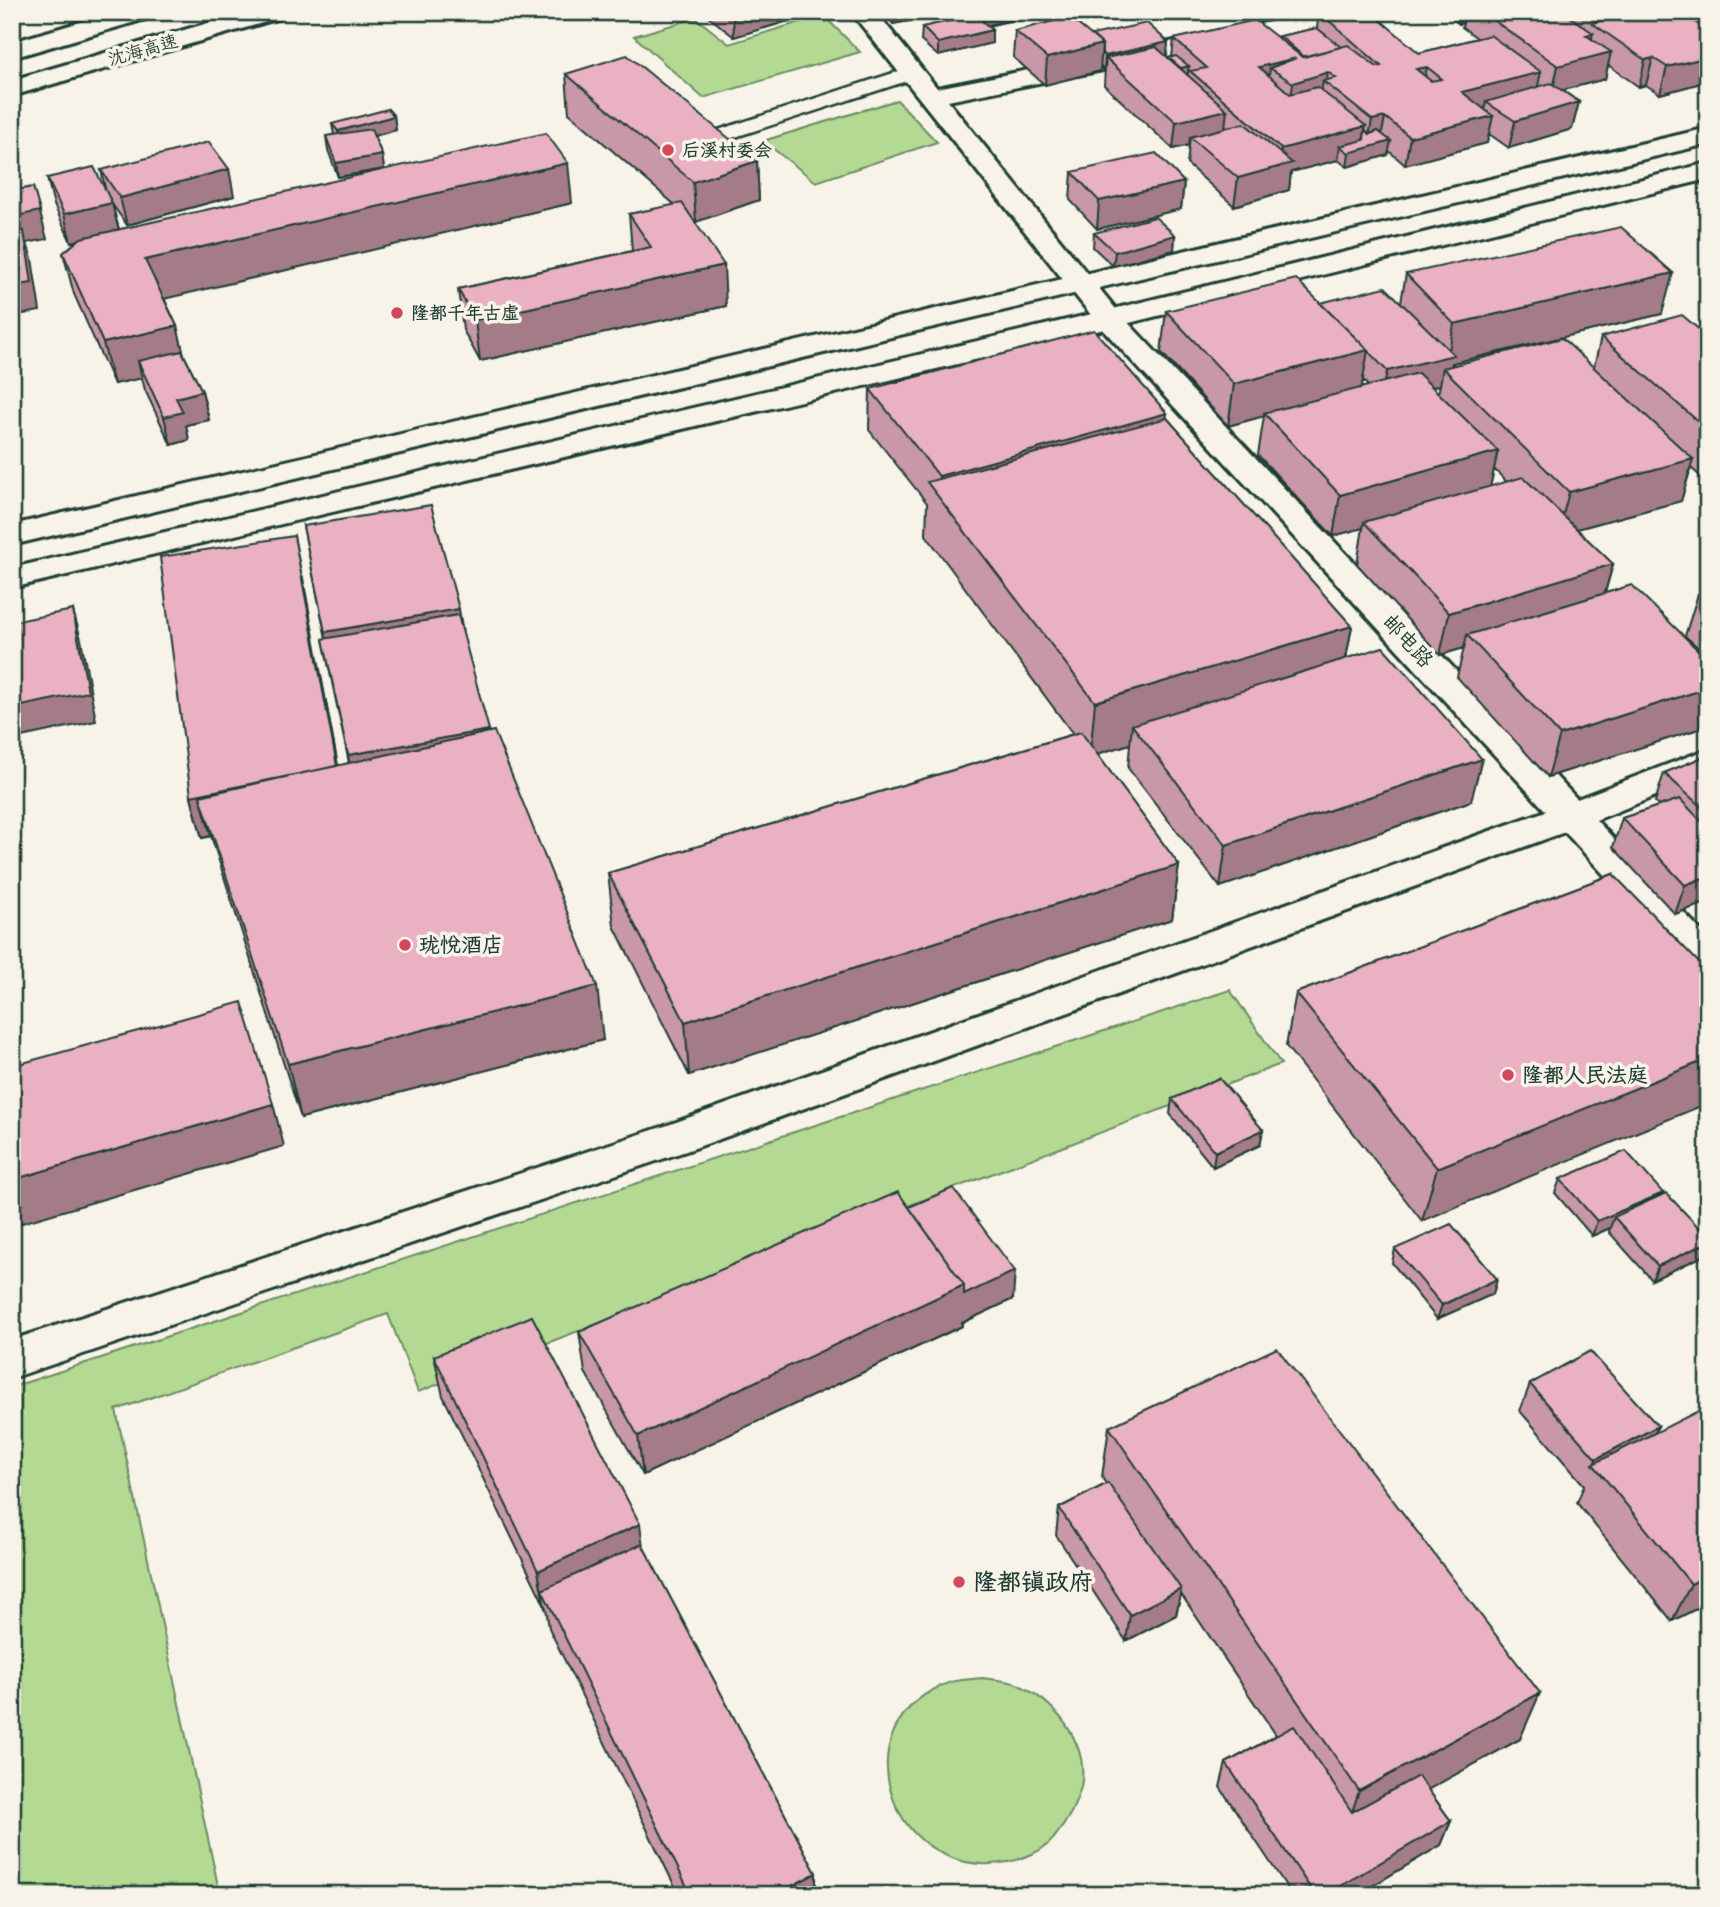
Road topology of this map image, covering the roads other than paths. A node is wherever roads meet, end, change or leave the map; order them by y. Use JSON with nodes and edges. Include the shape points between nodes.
{"nodes":[{"id":1,"x":143,"y":12,"type":"edge"},
{"id":2,"x":274,"y":12,"type":"edge"},
{"id":3,"x":863,"y":12,"type":"edge"},
{"id":4,"x":1360,"y":12,"type":"edge"},
{"id":5,"x":12,"y":50,"type":"edge"},
{"id":6,"x":912,"y":73,"type":"junction"},
{"id":7,"x":12,"y":88,"type":"edge"},
{"id":8,"x":931,"y":97,"type":"junction"},
{"id":9,"x":1708,"y":136,"type":"edge"},
{"id":10,"x":716,"y":137,"type":"edge"},
{"id":11,"x":1708,"y":171,"type":"edge"},
{"id":12,"x":1082,"y":285,"type":"junction"},
{"id":13,"x":1109,"y":319,"type":"junction"},
{"id":14,"x":12,"y":535,"type":"edge"},
{"id":15,"x":12,"y":578,"type":"edge"},
{"id":16,"x":1708,"y":761,"type":"edge"},
{"id":17,"x":1571,"y":816,"type":"junction"},
{"id":18,"x":1708,"y":963,"type":"edge"},
{"id":19,"x":12,"y":1359,"type":"edge"}],
"edges":[{"from":1,"to":5,"type":"main road","name":"沈海高速"},
{"from":2,"to":7,"type":"main road","name":"沈海高速"},
{"from":3,"to":6,"type":"main road","name":"邮电路"},
{"from":4,"to":8,"type":"main road"},
{"from":6,"to":8,"type":"main road","name":"邮电路"},
{"from":6,"to":10,"type":"lane"},
{"from":8,"to":12,"type":"main road","name":"邮电路"},
{"from":9,"to":12,"type":"main road"},
{"from":11,"to":13,"type":"main road"},
{"from":12,"to":13,"type":"main road","name":"邮电路"},
{"from":12,"to":14,"type":"main road"},
{"from":13,"to":15,"type":"main road"},
{"from":13,"to":17,"type":"main road","name":"邮电路"},
{"from":16,"to":17,"type":"main road"},
{"from":17,"to":18,"type":"main road","name":"邮电路"},
{"from":17,"to":19,"type":"main road","via":[[680,1137]]}]}
